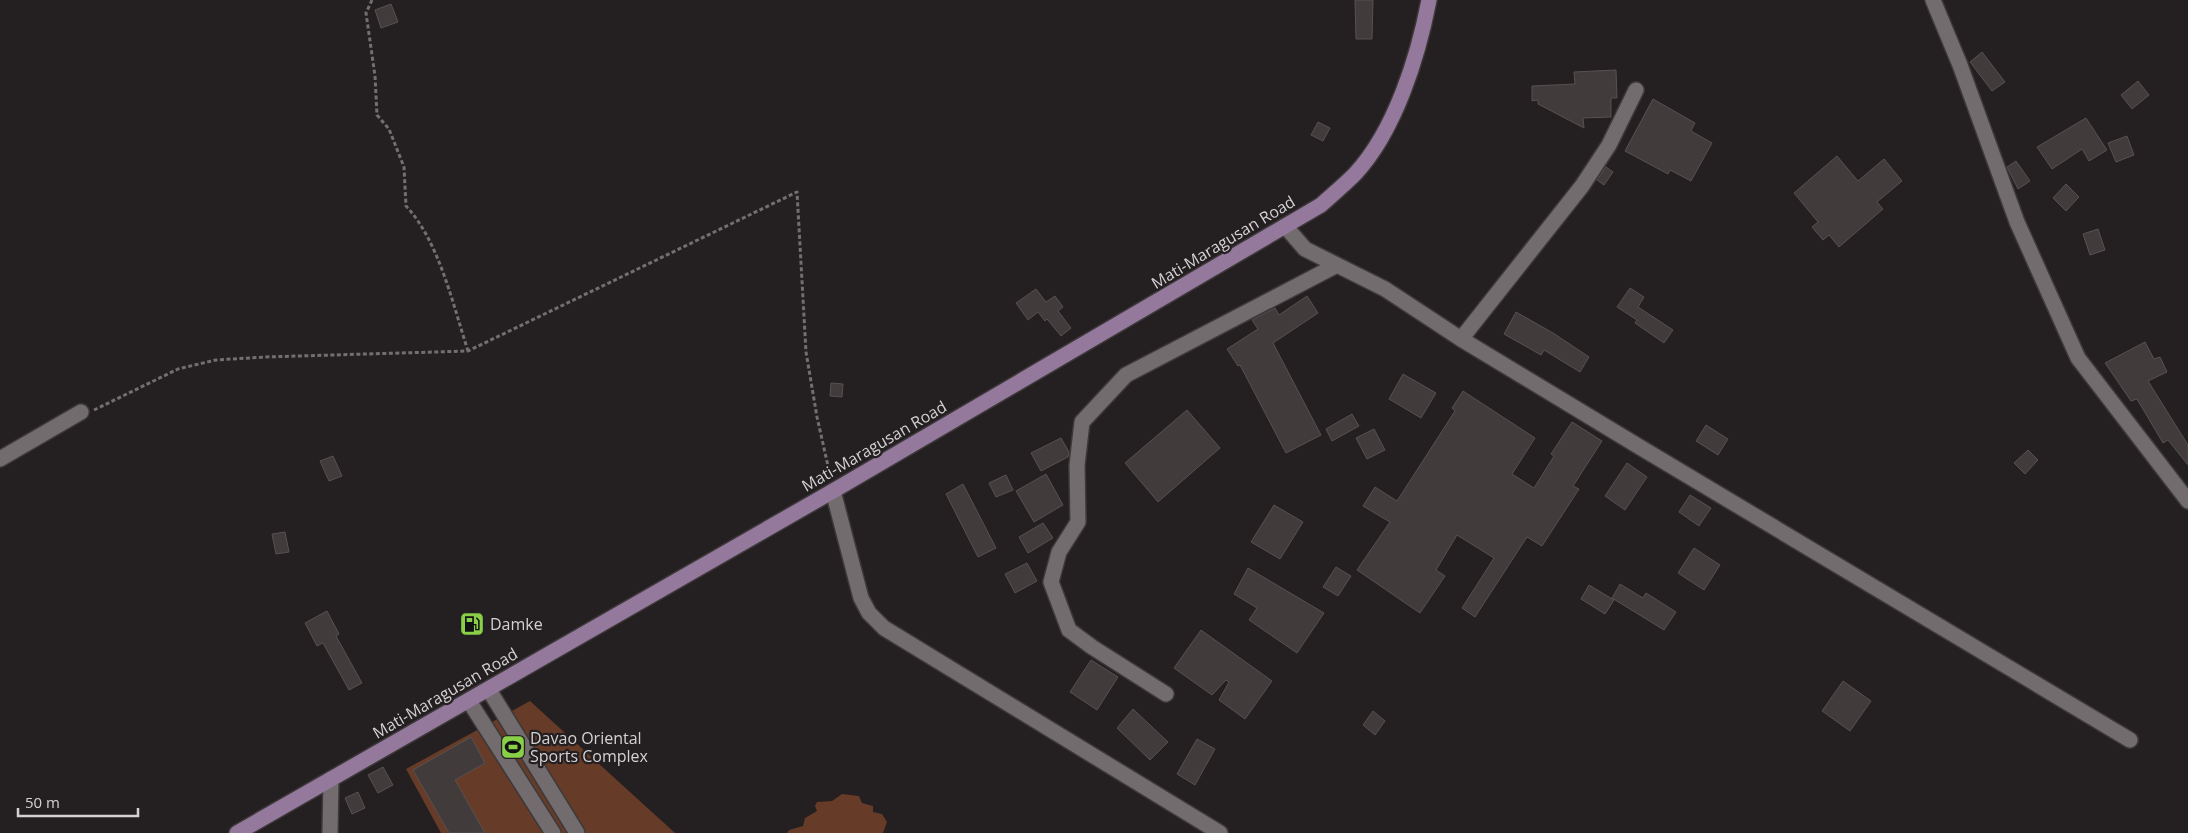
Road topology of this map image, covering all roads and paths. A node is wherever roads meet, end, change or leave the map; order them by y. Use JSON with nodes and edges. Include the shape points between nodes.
{"nodes":[{"id":1,"x":372,"y":0,"type":"edge"},
{"id":2,"x":1429,"y":0,"type":"edge"},
{"id":3,"x":1933,"y":0,"type":"edge"},
{"id":4,"x":1636,"y":90,"type":"dead end"},
{"id":5,"x":1285,"y":226,"type":"junction"},
{"id":6,"x":1337,"y":265,"type":"junction"},
{"id":7,"x":1461,"y":340,"type":"junction"},
{"id":8,"x":468,"y":351,"type":"junction"},
{"id":9,"x":88,"y":411,"type":"joint"},
{"id":10,"x":0,"y":460,"type":"edge"},
{"id":11,"x":833,"y":490,"type":"junction"},
{"id":12,"x":2188,"y":501,"type":"edge"},
{"id":13,"x":489,"y":690,"type":"junction"},
{"id":14,"x":1166,"y":694,"type":"dead end"},
{"id":15,"x":470,"y":700,"type":"junction"},
{"id":16,"x":2130,"y":740,"type":"dead end"},
{"id":17,"x":520,"y":741,"type":"junction"},
{"id":18,"x":502,"y":752,"type":"junction"},
{"id":19,"x":331,"y":779,"type":"junction"},
{"id":20,"x":236,"y":833,"type":"edge"},
{"id":21,"x":330,"y":833,"type":"edge"},
{"id":22,"x":553,"y":833,"type":"edge"},
{"id":23,"x":577,"y":833,"type":"edge"},
{"id":24,"x":1220,"y":833,"type":"edge"}],
"edges":[{"from":1,"to":8,"type":"path","via":[[366,13],[377,115],[389,129],[404,167],[406,206],[419,220],[437,259]]},
{"from":2,"to":5,"type":"main road","name":"Mati-Maragusan Road","via":[[1412,70],[1381,138],[1355,174],[1320,205]]},
{"from":3,"to":12,"type":"street","via":[[2017,222],[2078,358]]},
{"from":4,"to":7,"type":"street","via":[[1609,145],[1582,186]]},
{"from":5,"to":6,"type":"street","via":[[1305,249]]},
{"from":5,"to":11,"type":"main road","name":"Mati-Maragusan Road"},
{"from":6,"to":7,"type":"street","via":[[1385,289]]},
{"from":6,"to":14,"type":"street","via":[[1126,376],[1082,422],[1077,465],[1078,522],[1060,552],[1051,582],[1069,630]]},
{"from":7,"to":16,"type":"street"},
{"from":8,"to":9,"type":"path","via":[[216,360],[178,369]]},
{"from":8,"to":11,"type":"path","via":[[797,192],[806,352],[816,417]]},
{"from":9,"to":10,"type":"street"},
{"from":11,"to":13,"type":"main road","name":"Mati-Maragusan Road"},
{"from":11,"to":24,"type":"street","via":[[861,598],[884,628]]},
{"from":13,"to":15,"type":"main road","name":"Mati-Maragusan Road"},
{"from":13,"to":17,"type":"street"},
{"from":15,"to":18,"type":"street"},
{"from":15,"to":19,"type":"main road","name":"Mati-Maragusan Road"},
{"from":17,"to":18,"type":"street"},
{"from":17,"to":23,"type":"street"},
{"from":18,"to":22,"type":"street"},
{"from":19,"to":20,"type":"main road","name":"Mati-Maragusan Road"},
{"from":19,"to":21,"type":"street"}]}
